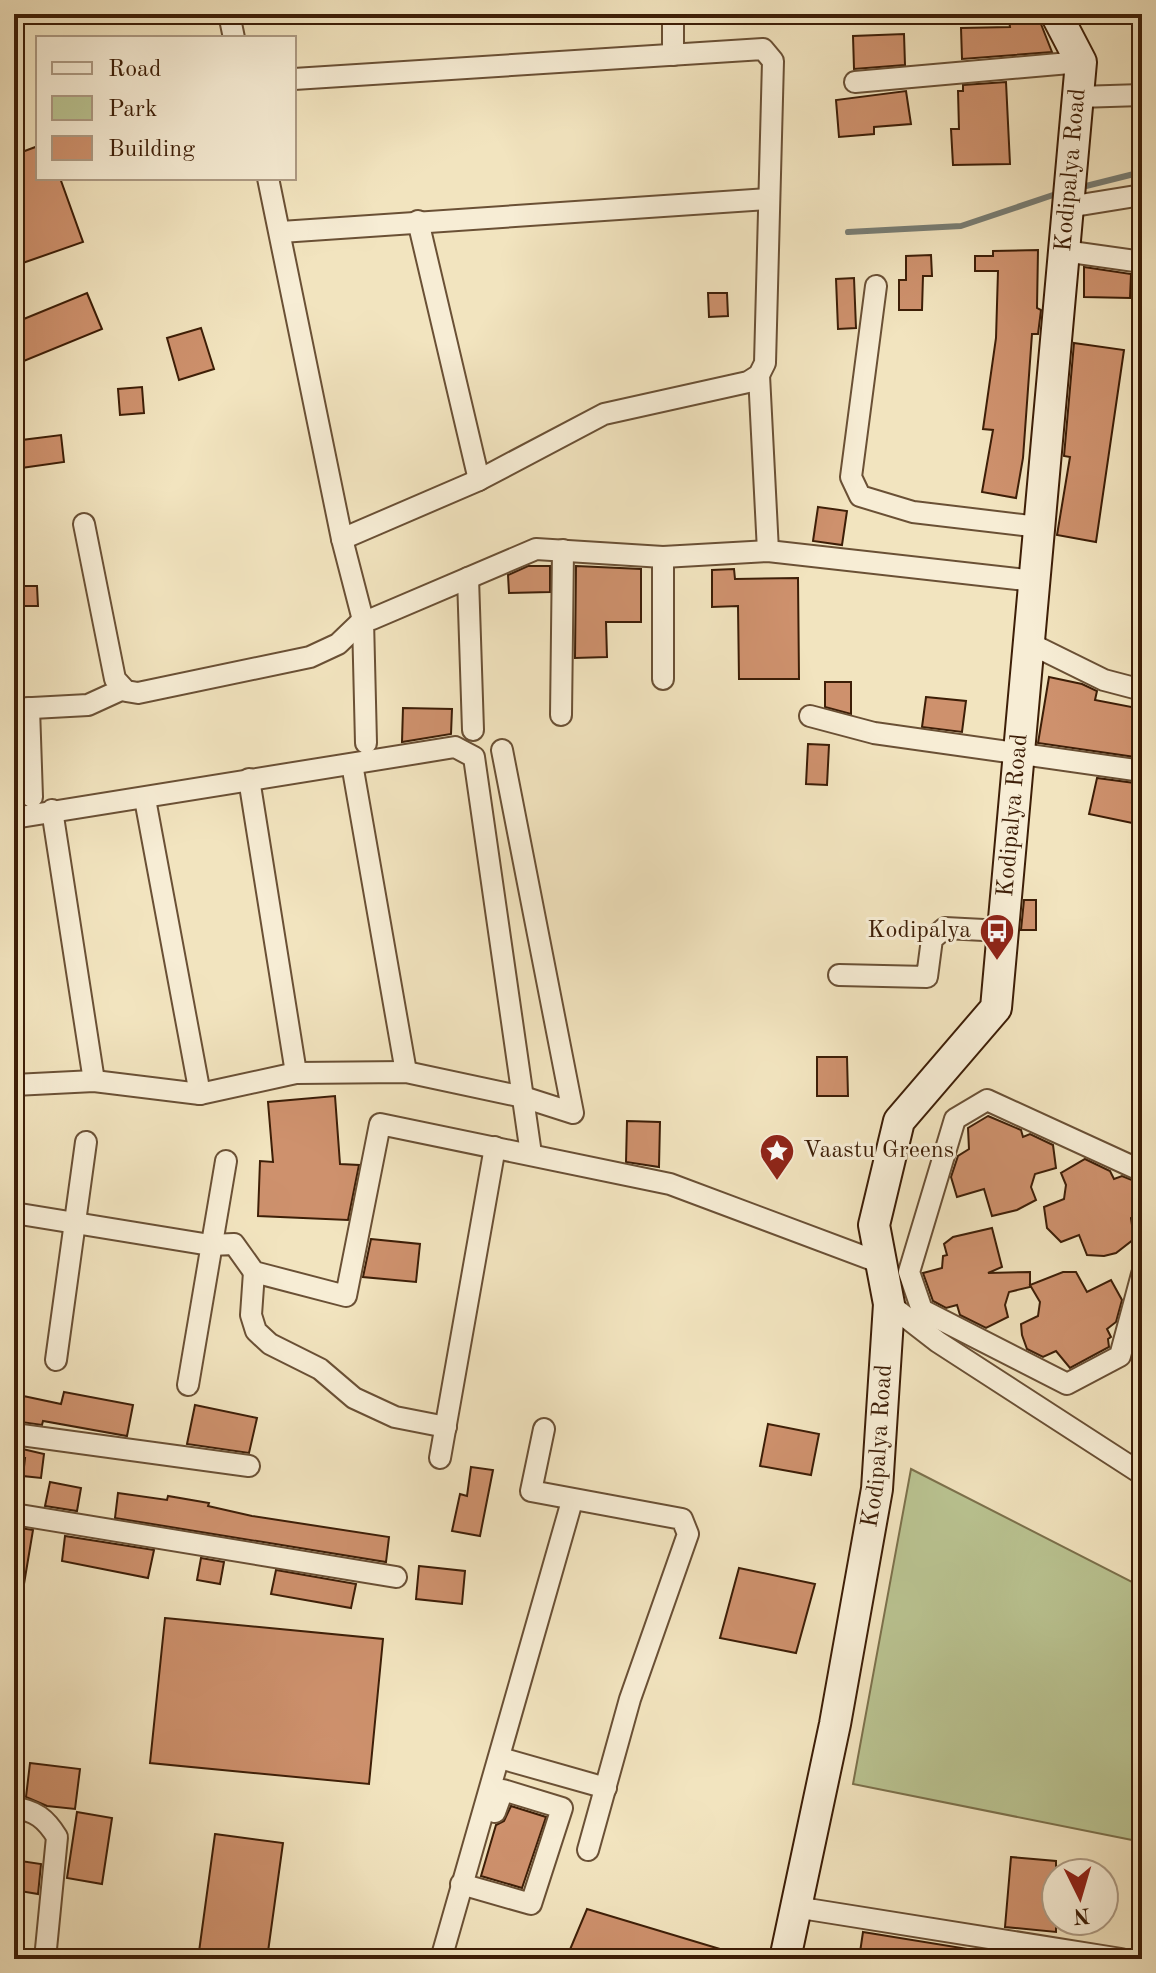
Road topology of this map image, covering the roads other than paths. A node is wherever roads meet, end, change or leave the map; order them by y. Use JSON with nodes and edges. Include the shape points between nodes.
{"nodes":[{"id":1,"x":229,"y":14,"type":"edge"},
{"id":2,"x":673,"y":14,"type":"edge"},
{"id":3,"x":1056,"y":14,"type":"edge"},
{"id":4,"x":234,"y":36,"type":"edge"},
{"id":5,"x":673,"y":55,"type":"junction"},
{"id":6,"x":1081,"y":62,"type":"junction"},
{"id":7,"x":296,"y":79,"type":"edge"},
{"id":8,"x":855,"y":82,"type":"dead end"},
{"id":9,"x":1142,"y":95,"type":"edge"},
{"id":10,"x":1078,"y":97,"type":"junction"},
{"id":11,"x":268,"y":180,"type":"edge"},
{"id":12,"x":1142,"y":195,"type":"edge"},
{"id":13,"x":1069,"y":196,"type":"junction"},
{"id":14,"x":767,"y":199,"type":"junction"},
{"id":15,"x":418,"y":221,"type":"junction"},
{"id":16,"x":281,"y":232,"type":"junction"},
{"id":17,"x":1064,"y":251,"type":"junction"},
{"id":18,"x":1142,"y":262,"type":"edge"},
{"id":19,"x":876,"y":286,"type":"dead end"},
{"id":20,"x":759,"y":375,"type":"junction"},
{"id":21,"x":479,"y":480,"type":"junction"},
{"id":22,"x":84,"y":524,"type":"dead end"},
{"id":23,"x":1039,"y":527,"type":"junction"},
{"id":24,"x":342,"y":539,"type":"junction"},
{"id":25,"x":563,"y":550,"type":"junction"},
{"id":26,"x":768,"y":551,"type":"junction"},
{"id":27,"x":663,"y":557,"type":"junction"},
{"id":28,"x":468,"y":578,"type":"junction"},
{"id":29,"x":1035,"y":581,"type":"junction"},
{"id":30,"x":363,"y":620,"type":"junction"},
{"id":31,"x":1029,"y":643,"type":"junction"},
{"id":32,"x":663,"y":679,"type":"dead end"},
{"id":33,"x":123,"y":689,"type":"junction"},
{"id":34,"x":1142,"y":690,"type":"edge"},
{"id":35,"x":22,"y":708,"type":"edge"},
{"id":36,"x":561,"y":715,"type":"dead end"},
{"id":37,"x":810,"y":716,"type":"dead end"},
{"id":38,"x":473,"y":730,"type":"dead end"},
{"id":39,"x":366,"y":743,"type":"dead end"},
{"id":40,"x":502,"y":750,"type":"dead end"},
{"id":41,"x":1019,"y":752,"type":"junction"},
{"id":42,"x":352,"y":764,"type":"junction"},
{"id":43,"x":1142,"y":771,"type":"edge"},
{"id":44,"x":249,"y":779,"type":"junction"},
{"id":45,"x":32,"y":797,"type":"dead end"},
{"id":46,"x":145,"y":799,"type":"junction"},
{"id":47,"x":52,"y":810,"type":"junction"},
{"id":48,"x":14,"y":818,"type":"edge"},
{"id":49,"x":1003,"y":931,"type":"junction"},
{"id":50,"x":839,"y":975,"type":"dead end"},
{"id":51,"x":406,"y":1072,"type":"junction"},
{"id":52,"x":296,"y":1073,"type":"junction"},
{"id":53,"x":94,"y":1081,"type":"junction"},
{"id":54,"x":14,"y":1085,"type":"edge"},
{"id":55,"x":200,"y":1094,"type":"junction"},
{"id":56,"x":523,"y":1097,"type":"junction"},
{"id":57,"x":86,"y":1142,"type":"dead end"},
{"id":58,"x":495,"y":1147,"type":"junction"},
{"id":59,"x":531,"y":1154,"type":"junction"},
{"id":60,"x":226,"y":1161,"type":"dead end"},
{"id":61,"x":1142,"y":1171,"type":"edge"},
{"id":62,"x":14,"y":1213,"type":"edge"},
{"id":63,"x":72,"y":1223,"type":"junction"},
{"id":64,"x":210,"y":1245,"type":"junction"},
{"id":65,"x":881,"y":1263,"type":"junction"},
{"id":66,"x":254,"y":1272,"type":"junction"},
{"id":67,"x":1142,"y":1274,"type":"edge"},
{"id":68,"x":889,"y":1304,"type":"junction"},
{"id":69,"x":56,"y":1360,"type":"dead end"},
{"id":70,"x":188,"y":1385,"type":"dead end"},
{"id":71,"x":446,"y":1427,"type":"junction"},
{"id":72,"x":544,"y":1429,"type":"dead end"},
{"id":73,"x":14,"y":1434,"type":"edge"},
{"id":74,"x":440,"y":1458,"type":"dead end"},
{"id":75,"x":249,"y":1466,"type":"dead end"},
{"id":76,"x":1142,"y":1474,"type":"edge"},
{"id":77,"x":572,"y":1501,"type":"junction"},
{"id":78,"x":14,"y":1514,"type":"edge"},
{"id":79,"x":396,"y":1577,"type":"dead end"},
{"id":80,"x":500,"y":1758,"type":"junction"},
{"id":81,"x":606,"y":1788,"type":"junction"},
{"id":82,"x":14,"y":1808,"type":"edge"},
{"id":83,"x":588,"y":1850,"type":"dead end"},
{"id":84,"x":466,"y":1885,"type":"junction"},
{"id":85,"x":795,"y":1907,"type":"junction"},
{"id":86,"x":45,"y":1959,"type":"edge"},
{"id":87,"x":441,"y":1959,"type":"edge"},
{"id":88,"x":785,"y":1959,"type":"edge"},
{"id":89,"x":1121,"y":1959,"type":"edge"}],
"edges":[{"from":1,"to":4,"type":"street"},
{"from":2,"to":5,"type":"street"},
{"from":3,"to":6,"type":"main road","name":"Kodipalya Road"},
{"from":5,"to":7,"type":"street"},
{"from":5,"to":14,"type":"street","via":[[763,49],[772,57]]},
{"from":6,"to":8,"type":"street"},
{"from":6,"to":10,"type":"main road","name":"Kodipalya Road"},
{"from":9,"to":10,"type":"street"},
{"from":10,"to":13,"type":"main road","name":"Kodipalya Road"},
{"from":11,"to":16,"type":"street"},
{"from":12,"to":13,"type":"street"},
{"from":13,"to":17,"type":"main road","name":"Kodipalya Road"},
{"from":14,"to":15,"type":"street"},
{"from":14,"to":20,"type":"street","via":[[765,363]]},
{"from":15,"to":16,"type":"street"},
{"from":15,"to":21,"type":"street"},
{"from":16,"to":24,"type":"street"},
{"from":17,"to":18,"type":"street"},
{"from":17,"to":23,"type":"main road","name":"Kodipalya Road"},
{"from":19,"to":23,"type":"street","via":[[851,477],[860,496],[913,512]]},
{"from":20,"to":21,"type":"street","via":[[748,382],[604,414]]},
{"from":20,"to":26,"type":"street"},
{"from":21,"to":24,"type":"street"},
{"from":22,"to":33,"type":"street","via":[[114,674]]},
{"from":23,"to":29,"type":"main road","name":"Kodipalya Road"},
{"from":24,"to":30,"type":"street"},
{"from":25,"to":27,"type":"street"},
{"from":25,"to":28,"type":"street","via":[[536,549]]},
{"from":25,"to":36,"type":"street"},
{"from":26,"to":27,"type":"street"},
{"from":26,"to":29,"type":"street"},
{"from":27,"to":32,"type":"street"},
{"from":28,"to":30,"type":"street"},
{"from":28,"to":38,"type":"street"},
{"from":29,"to":31,"type":"main road","name":"Kodipalya Road"},
{"from":30,"to":33,"type":"street","via":[[338,644],[310,657],[138,693]]},
{"from":30,"to":39,"type":"street"},
{"from":31,"to":34,"type":"street","via":[[1104,680]]},
{"from":31,"to":41,"type":"main road","name":"Kodipalya Road"},
{"from":33,"to":35,"type":"street","via":[[88,705]]},
{"from":35,"to":45,"type":"street"},
{"from":37,"to":41,"type":"street","via":[[874,733]]},
{"from":40,"to":56,"type":"street","via":[[573,1113]]},
{"from":41,"to":43,"type":"street"},
{"from":41,"to":49,"type":"main road","name":"Kodipalya Road"},
{"from":42,"to":44,"type":"street"},
{"from":42,"to":51,"type":"street"},
{"from":42,"to":56,"type":"street","via":[[455,747],[474,757]]},
{"from":44,"to":46,"type":"street"},
{"from":44,"to":52,"type":"street"},
{"from":46,"to":47,"type":"street"},
{"from":46,"to":55,"type":"street"},
{"from":47,"to":48,"type":"street"},
{"from":47,"to":53,"type":"street"},
{"from":49,"to":50,"type":"street","via":[[945,928],[932,939],[927,977]]},
{"from":49,"to":65,"type":"main road","name":"Kodipalya Road","via":[[996,1008],[899,1121],[874,1225]]},
{"from":51,"to":52,"type":"street"},
{"from":51,"to":56,"type":"street"},
{"from":52,"to":55,"type":"street"},
{"from":53,"to":54,"type":"street"},
{"from":53,"to":55,"type":"street"},
{"from":56,"to":59,"type":"street"},
{"from":57,"to":63,"type":"street"},
{"from":58,"to":59,"type":"street"},
{"from":58,"to":66,"type":"street","via":[[380,1124],[346,1296]]},
{"from":58,"to":71,"type":"street"},
{"from":59,"to":65,"type":"street","via":[[670,1184]]},
{"from":60,"to":64,"type":"street"},
{"from":61,"to":67,"type":"street","via":[[987,1100],[955,1119],[909,1272],[922,1310],[1067,1384],[1120,1356]]},
{"from":62,"to":63,"type":"street"},
{"from":63,"to":64,"type":"street"},
{"from":63,"to":69,"type":"street"},
{"from":64,"to":66,"type":"street","via":[[234,1244]]},
{"from":64,"to":70,"type":"street"},
{"from":65,"to":68,"type":"main road","name":"Kodipalya Road"},
{"from":66,"to":71,"type":"street","via":[[251,1315],[256,1331],[270,1344],[320,1369],[354,1398],[395,1417]]},
{"from":68,"to":76,"type":"street","via":[[938,1342]]},
{"from":68,"to":85,"type":"main road","name":"Kodipalya Road","via":[[877,1489],[835,1724]]},
{"from":71,"to":74,"type":"street"},
{"from":72,"to":77,"type":"street","via":[[531,1491]]},
{"from":73,"to":75,"type":"street"},
{"from":77,"to":80,"type":"street"},
{"from":77,"to":81,"type":"street","via":[[682,1519],[688,1534],[630,1699]]},
{"from":78,"to":79,"type":"street"},
{"from":80,"to":81,"type":"street"},
{"from":80,"to":84,"type":"street"},
{"from":81,"to":83,"type":"street"},
{"from":82,"to":86,"type":"street","via":[[47,1821],[57,1837]]},
{"from":84,"to":84,"type":"street","via":[[531,1904],[562,1808],[503,1790]]},
{"from":84,"to":87,"type":"street"},
{"from":85,"to":88,"type":"main road","name":"Kodipalya Road"},
{"from":85,"to":89,"type":"street"}]}
